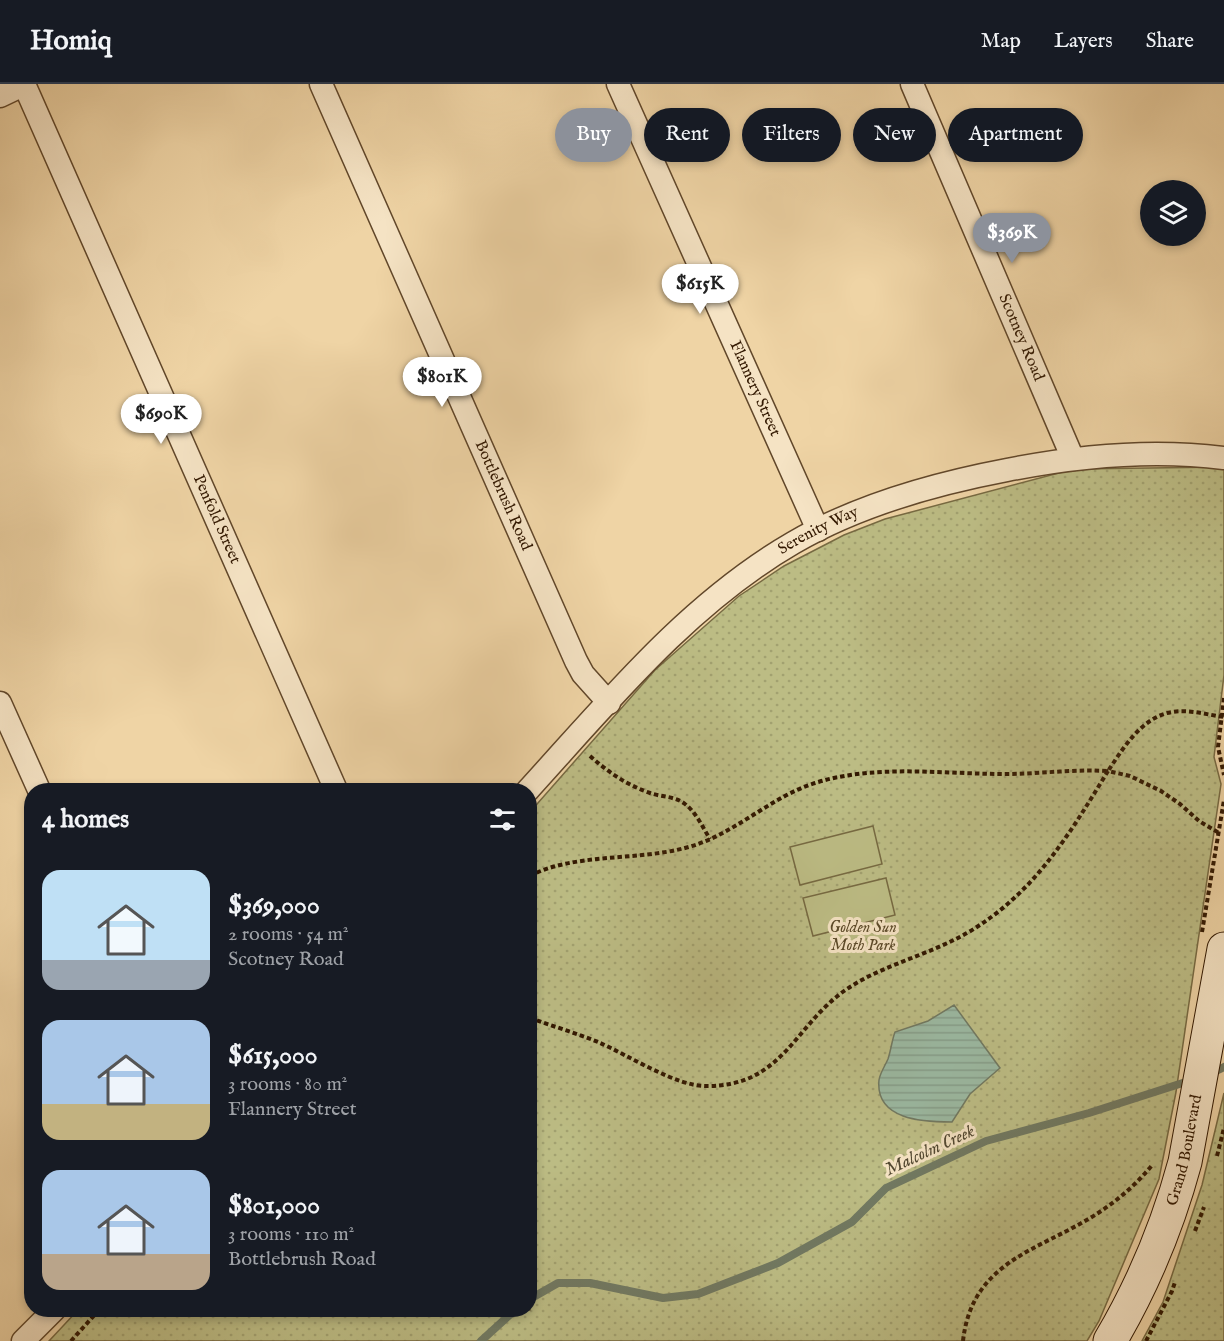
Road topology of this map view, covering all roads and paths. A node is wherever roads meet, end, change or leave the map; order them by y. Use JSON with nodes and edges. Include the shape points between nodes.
{"nodes":[{"id":1,"x":25,"y":84,"type":"edge"},
{"id":2,"x":321,"y":84,"type":"edge"},
{"id":3,"x":618,"y":84,"type":"edge"},
{"id":4,"x":912,"y":84,"type":"edge"},
{"id":5,"x":0,"y":96,"type":"edge"},
{"id":6,"x":1224,"y":447,"type":"edge"},
{"id":7,"x":1198,"y":455,"type":"junction"},
{"id":8,"x":1074,"y":459,"type":"junction"},
{"id":9,"x":1224,"y":459,"type":"edge"},
{"id":10,"x":818,"y":530,"type":"junction"},
{"id":11,"x":1224,"y":698,"type":"edge"},
{"id":12,"x":0,"y":703,"type":"edge"},
{"id":13,"x":609,"y":703,"type":"junction"},
{"id":14,"x":1223,"y":717,"type":"edge"},
{"id":15,"x":573,"y":740,"type":"junction"},
{"id":16,"x":1108,"y":771,"type":"junction"},
{"id":17,"x":1224,"y":775,"type":"edge"},
{"id":18,"x":36,"y":783,"type":"edge"},
{"id":19,"x":333,"y":783,"type":"edge"},
{"id":20,"x":534,"y":783,"type":"edge"},
{"id":21,"x":1219,"y":833,"type":"dead end"},
{"id":22,"x":710,"y":839,"type":"junction"},
{"id":23,"x":537,"y":873,"type":"edge"},
{"id":24,"x":1224,"y":949,"type":"edge"},
{"id":25,"x":537,"y":1021,"type":"edge"},
{"id":26,"x":1157,"y":1158,"type":"dead end"},
{"id":27,"x":47,"y":1317,"type":"edge"},
{"id":28,"x":93,"y":1317,"type":"edge"},
{"id":29,"x":23,"y":1341,"type":"edge"},
{"id":30,"x":71,"y":1341,"type":"edge"},
{"id":31,"x":963,"y":1341,"type":"edge"},
{"id":32,"x":1110,"y":1341,"type":"edge"}],
"edges":[{"from":1,"to":5,"type":"street"},
{"from":1,"to":19,"type":"street","name":"Penfold Street"},
{"from":2,"to":13,"type":"street","name":"Bottlebrush Road","via":[[576,661]]},
{"from":3,"to":10,"type":"street","name":"Flannery Street"},
{"from":4,"to":8,"type":"street","name":"Scotney Road"},
{"from":6,"to":7,"type":"street","name":"Serenity Way"},
{"from":7,"to":8,"type":"street","name":"Serenity Way"},
{"from":7,"to":9,"type":"street","name":"Serenity Way"},
{"from":8,"to":10,"type":"street","name":"Serenity Way","via":[[960,479],[864,509]]},
{"from":10,"to":13,"type":"street","name":"Serenity Way","via":[[767,560],[694,615]]},
{"from":11,"to":14,"type":"path"},
{"from":12,"to":18,"type":"street"},
{"from":13,"to":15,"type":"street","name":"Serenity Way"},
{"from":14,"to":16,"type":"path","via":[[1175,711],[1154,718],[1128,743]]},
{"from":14,"to":17,"type":"path","via":[[1218,747]]},
{"from":15,"to":20,"type":"street","name":"Serenity Way"},
{"from":15,"to":22,"type":"path","via":[[614,776],[651,794],[684,803]]},
{"from":16,"to":21,"type":"path","via":[[1130,776],[1161,791]]},
{"from":16,"to":22,"type":"path","via":[[879,772],[839,777],[792,793]]},
{"from":16,"to":25,"type":"path","via":[[1048,864],[1018,897],[966,934],[866,977],[843,992],[822,1010],[786,1053],[751,1077],[708,1086],[682,1083],[596,1042]]},
{"from":22,"to":23,"type":"path","via":[[664,854],[586,860]]},
{"from":24,"to":32,"type":"street","name":"Grand Boulevard","via":[[1177,1193],[1150,1264]]},
{"from":26,"to":31,"type":"path","via":[[1143,1177],[1112,1204],[1020,1254],[992,1275],[971,1306]]},
{"from":27,"to":29,"type":"street"},
{"from":28,"to":30,"type":"path"}]}
